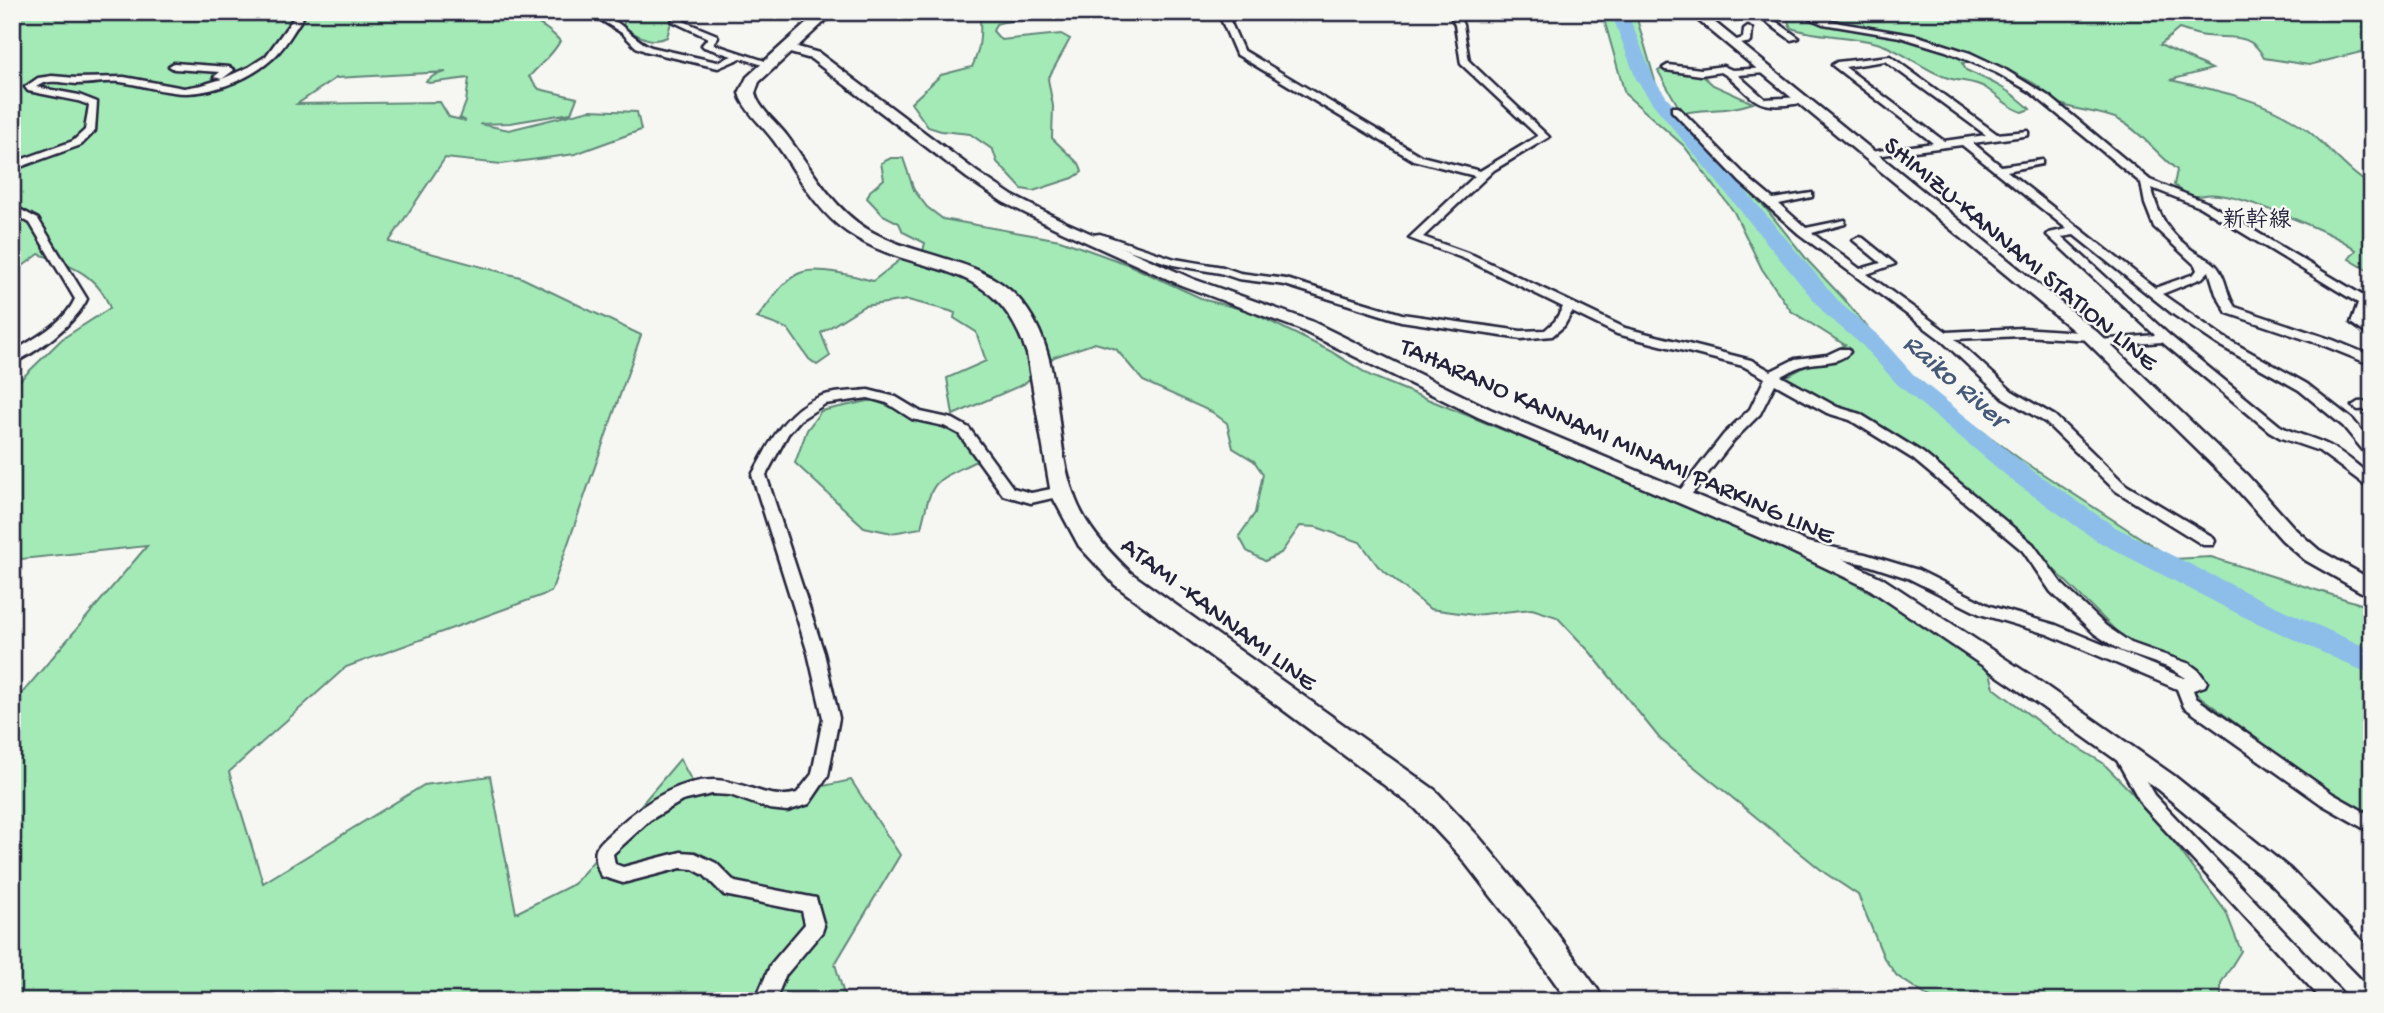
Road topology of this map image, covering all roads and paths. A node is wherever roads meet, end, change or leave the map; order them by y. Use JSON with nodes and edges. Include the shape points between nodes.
{"nodes":[{"id":1,"x":303,"y":12,"type":"edge"},
{"id":2,"x":592,"y":12,"type":"edge"},
{"id":3,"x":691,"y":12,"type":"edge"},
{"id":4,"x":828,"y":12,"type":"edge"},
{"id":5,"x":1222,"y":12,"type":"edge"},
{"id":6,"x":1453,"y":12,"type":"edge"},
{"id":7,"x":1694,"y":12,"type":"edge"},
{"id":8,"x":1757,"y":12,"type":"edge"},
{"id":9,"x":1798,"y":12,"type":"edge"},
{"id":10,"x":1748,"y":29,"type":"dead end"},
{"id":11,"x":1794,"y":38,"type":"dead end"},
{"id":12,"x":1733,"y":44,"type":"junction"},
{"id":13,"x":787,"y":48,"type":"junction"},
{"id":14,"x":737,"y":57,"type":"junction"},
{"id":15,"x":769,"y":64,"type":"junction"},
{"id":16,"x":174,"y":66,"type":"dead end"},
{"id":17,"x":1668,"y":68,"type":"dead end"},
{"id":18,"x":1766,"y":70,"type":"junction"},
{"id":19,"x":1730,"y":73,"type":"junction"},
{"id":20,"x":196,"y":90,"type":"junction"},
{"id":21,"x":1803,"y":100,"type":"junction"},
{"id":22,"x":1675,"y":108,"type":"dead end"},
{"id":23,"x":2024,"y":133,"type":"dead end"},
{"id":24,"x":1995,"y":137,"type":"junction"},
{"id":25,"x":1965,"y":142,"type":"junction"},
{"id":26,"x":1941,"y":144,"type":"junction"},
{"id":27,"x":1871,"y":155,"type":"junction"},
{"id":28,"x":2038,"y":162,"type":"dead end"},
{"id":29,"x":12,"y":167,"type":"edge"},
{"id":30,"x":1998,"y":169,"type":"junction"},
{"id":31,"x":1482,"y":175,"type":"junction"},
{"id":32,"x":2146,"y":182,"type":"junction"},
{"id":33,"x":1808,"y":195,"type":"dead end"},
{"id":34,"x":1769,"y":203,"type":"junction"},
{"id":35,"x":12,"y":208,"type":"edge"},
{"id":36,"x":1840,"y":222,"type":"dead end"},
{"id":37,"x":2076,"y":231,"type":"junction"},
{"id":38,"x":1803,"y":232,"type":"junction"},
{"id":39,"x":1089,"y":238,"type":"junction"},
{"id":40,"x":1859,"y":240,"type":"dead end"},
{"id":41,"x":2193,"y":256,"type":"junction"},
{"id":42,"x":1858,"y":274,"type":"junction"},
{"id":43,"x":2153,"y":293,"type":"junction"},
{"id":44,"x":2368,"y":302,"type":"edge"},
{"id":45,"x":1570,"y":305,"type":"junction"},
{"id":46,"x":2372,"y":334,"type":"edge"},
{"id":47,"x":1944,"y":336,"type":"junction"},
{"id":48,"x":2165,"y":338,"type":"junction"},
{"id":49,"x":2095,"y":340,"type":"junction"},
{"id":50,"x":1844,"y":352,"type":"dead end"},
{"id":51,"x":12,"y":359,"type":"edge"},
{"id":52,"x":2372,"y":361,"type":"edge"},
{"id":53,"x":1772,"y":376,"type":"junction"},
{"id":54,"x":2372,"y":452,"type":"edge"},
{"id":55,"x":2372,"y":485,"type":"edge"},
{"id":56,"x":1061,"y":492,"type":"junction"},
{"id":57,"x":1682,"y":497,"type":"junction"},
{"id":58,"x":2208,"y":541,"type":"dead end"},
{"id":59,"x":1791,"y":544,"type":"junction"},
{"id":60,"x":2372,"y":590,"type":"edge"},
{"id":61,"x":2183,"y":685,"type":"junction"},
{"id":62,"x":2119,"y":749,"type":"junction"},
{"id":63,"x":2372,"y":825,"type":"edge"},
{"id":64,"x":2372,"y":969,"type":"edge"},
{"id":65,"x":765,"y":1001,"type":"edge"},
{"id":66,"x":1587,"y":1001,"type":"edge"},
{"id":67,"x":2336,"y":1001,"type":"edge"}],
"edges":[{"from":1,"to":20,"type":"street","via":[[268,58]]},
{"from":2,"to":14,"type":"street","via":[[648,49],[718,65]]},
{"from":3,"to":14,"type":"street","via":[[676,21],[714,37],[707,45]]},
{"from":4,"to":13,"type":"main road","name":"ATAMI -KANNAMI LINE"},
{"from":5,"to":31,"type":"street","via":[[1239,52],[1417,158]]},
{"from":6,"to":31,"type":"street","via":[[1460,25],[1464,62],[1544,137]]},
{"from":7,"to":12,"type":"main road","name":"SHIMIZU-KANNAMI STATION LINE"},
{"from":8,"to":11,"type":"street"},
{"from":9,"to":32,"type":"street","via":[[1826,22],[1914,38],[1983,63],[2048,99]]},
{"from":10,"to":12,"type":"street","via":[[1748,40]]},
{"from":12,"to":18,"type":"main road","name":"SHIMIZU-KANNAMI STATION LINE"},
{"from":13,"to":15,"type":"main road","name":"ATAMI -KANNAMI LINE"},
{"from":13,"to":39,"type":"main road","name":"TAHARANO KANNAMI MINAMI PARKING LINE","via":[[815,56],[999,193]]},
{"from":14,"to":15,"type":"street"},
{"from":15,"to":56,"type":"main road","name":"ATAMI -KANNAMI LINE","via":[[752,80],[747,98],[835,214],[870,239],[992,285],[1013,304],[1030,329]]},
{"from":16,"to":20,"type":"street","via":[[229,70]]},
{"from":17,"to":19,"type":"street"},
{"from":18,"to":19,"type":"street"},
{"from":18,"to":21,"type":"main road","name":"SHIMIZU-KANNAMI STATION LINE"},
{"from":19,"to":21,"type":"street","via":[[1768,105]]},
{"from":20,"to":29,"type":"street","via":[[122,80],[50,78],[38,82],[30,88],[94,104],[90,131],[77,143]]},
{"from":21,"to":27,"type":"main road","name":"SHIMIZU-KANNAMI STATION LINE"},
{"from":22,"to":34,"type":"street"},
{"from":23,"to":24,"type":"street"},
{"from":24,"to":25,"type":"street"},
{"from":24,"to":26,"type":"street","via":[[1887,58],[1837,65]]},
{"from":25,"to":26,"type":"street"},
{"from":25,"to":30,"type":"street"},
{"from":26,"to":27,"type":"street"},
{"from":27,"to":49,"type":"main road","name":"SHIMIZU-KANNAMI STATION LINE"},
{"from":28,"to":30,"type":"street"},
{"from":30,"to":37,"type":"street"},
{"from":31,"to":45,"type":"street","via":[[1415,238],[1469,257]]},
{"from":32,"to":41,"type":"street","via":[[2160,227]]},
{"from":32,"to":44,"type":"street","via":[[2204,205]]},
{"from":33,"to":34,"type":"street"},
{"from":34,"to":38,"type":"street"},
{"from":35,"to":51,"type":"street","via":[[34,221],[81,299],[68,320]]},
{"from":36,"to":38,"type":"street"},
{"from":37,"to":43,"type":"street"},
{"from":37,"to":48,"type":"street","via":[[2053,235]]},
{"from":38,"to":42,"type":"street"},
{"from":39,"to":45,"type":"street","via":[[1100,237],[1173,262],[1286,282],[1401,317],[1521,335],[1548,334]]},
{"from":39,"to":57,"type":"main road","name":"TAHARANO KANNAMI MINAMI PARKING LINE","via":[[1187,282],[1305,325],[1473,408]]},
{"from":40,"to":42,"type":"street","via":[[1889,264]]},
{"from":41,"to":43,"type":"street","via":[[2203,271],[2198,276]]},
{"from":41,"to":52,"type":"street","via":[[2216,270],[2220,297],[2231,310]]},
{"from":42,"to":47,"type":"street"},
{"from":43,"to":54,"type":"street","via":[[2221,341],[2303,387],[2348,423]]},
{"from":44,"to":46,"type":"street","via":[[2357,323]]},
{"from":45,"to":53,"type":"street","via":[[1620,331],[1730,358]]},
{"from":47,"to":49,"type":"street","via":[[2022,332]]},
{"from":47,"to":58,"type":"street","via":[[2007,394],[2050,419],[2121,488]]},
{"from":48,"to":49,"type":"street"},
{"from":48,"to":55,"type":"street","via":[[2285,436],[2328,450]]},
{"from":49,"to":60,"type":"main road","name":"SHIMIZU-KANNAMI STATION LINE","via":[[2240,480],[2297,542]]},
{"from":50,"to":53,"type":"street","via":[[1830,359],[1799,362]]},
{"from":53,"to":57,"type":"street","via":[[1755,411]]},
{"from":53,"to":61,"type":"street","via":[[1832,410],[1855,417],[1919,456],[2028,548],[2043,573],[2102,630],[2125,647],[2178,665],[2199,682]]},
{"from":56,"to":65,"type":"street","via":[[1031,498],[1008,492],[964,431],[871,395],[828,398],[804,409],[788,425],[764,464],[759,475],[765,499],[816,653],[831,718],[820,776],[803,799],[781,804],[730,788],[701,788],[670,797],[604,852],[607,870],[623,875],[681,860],[695,861],[730,889],[810,904],[815,926],[778,970]]},
{"from":56,"to":66,"type":"main road","name":"ATAMI -KANNAMI LINE","via":[[1097,555],[1123,579],[1425,799],[1469,846]]},
{"from":57,"to":59,"type":"main road","name":"TAHARANO KANNAMI MINAMI PARKING LINE"},
{"from":59,"to":61,"type":"street","via":[[1913,574],[1985,610],[2051,629]]},
{"from":59,"to":62,"type":"main road","name":"TAHARANO KANNAMI MINAMI PARKING LINE","via":[[1875,583]]},
{"from":61,"to":63,"type":"street","via":[[2190,702],[2327,799]]},
{"from":62,"to":64,"type":"main road","name":"TAHARANO KANNAMI MINAMI PARKING LINE","via":[[2281,877]]},
{"from":62,"to":67,"type":"street","via":[[2148,800]]}]}
